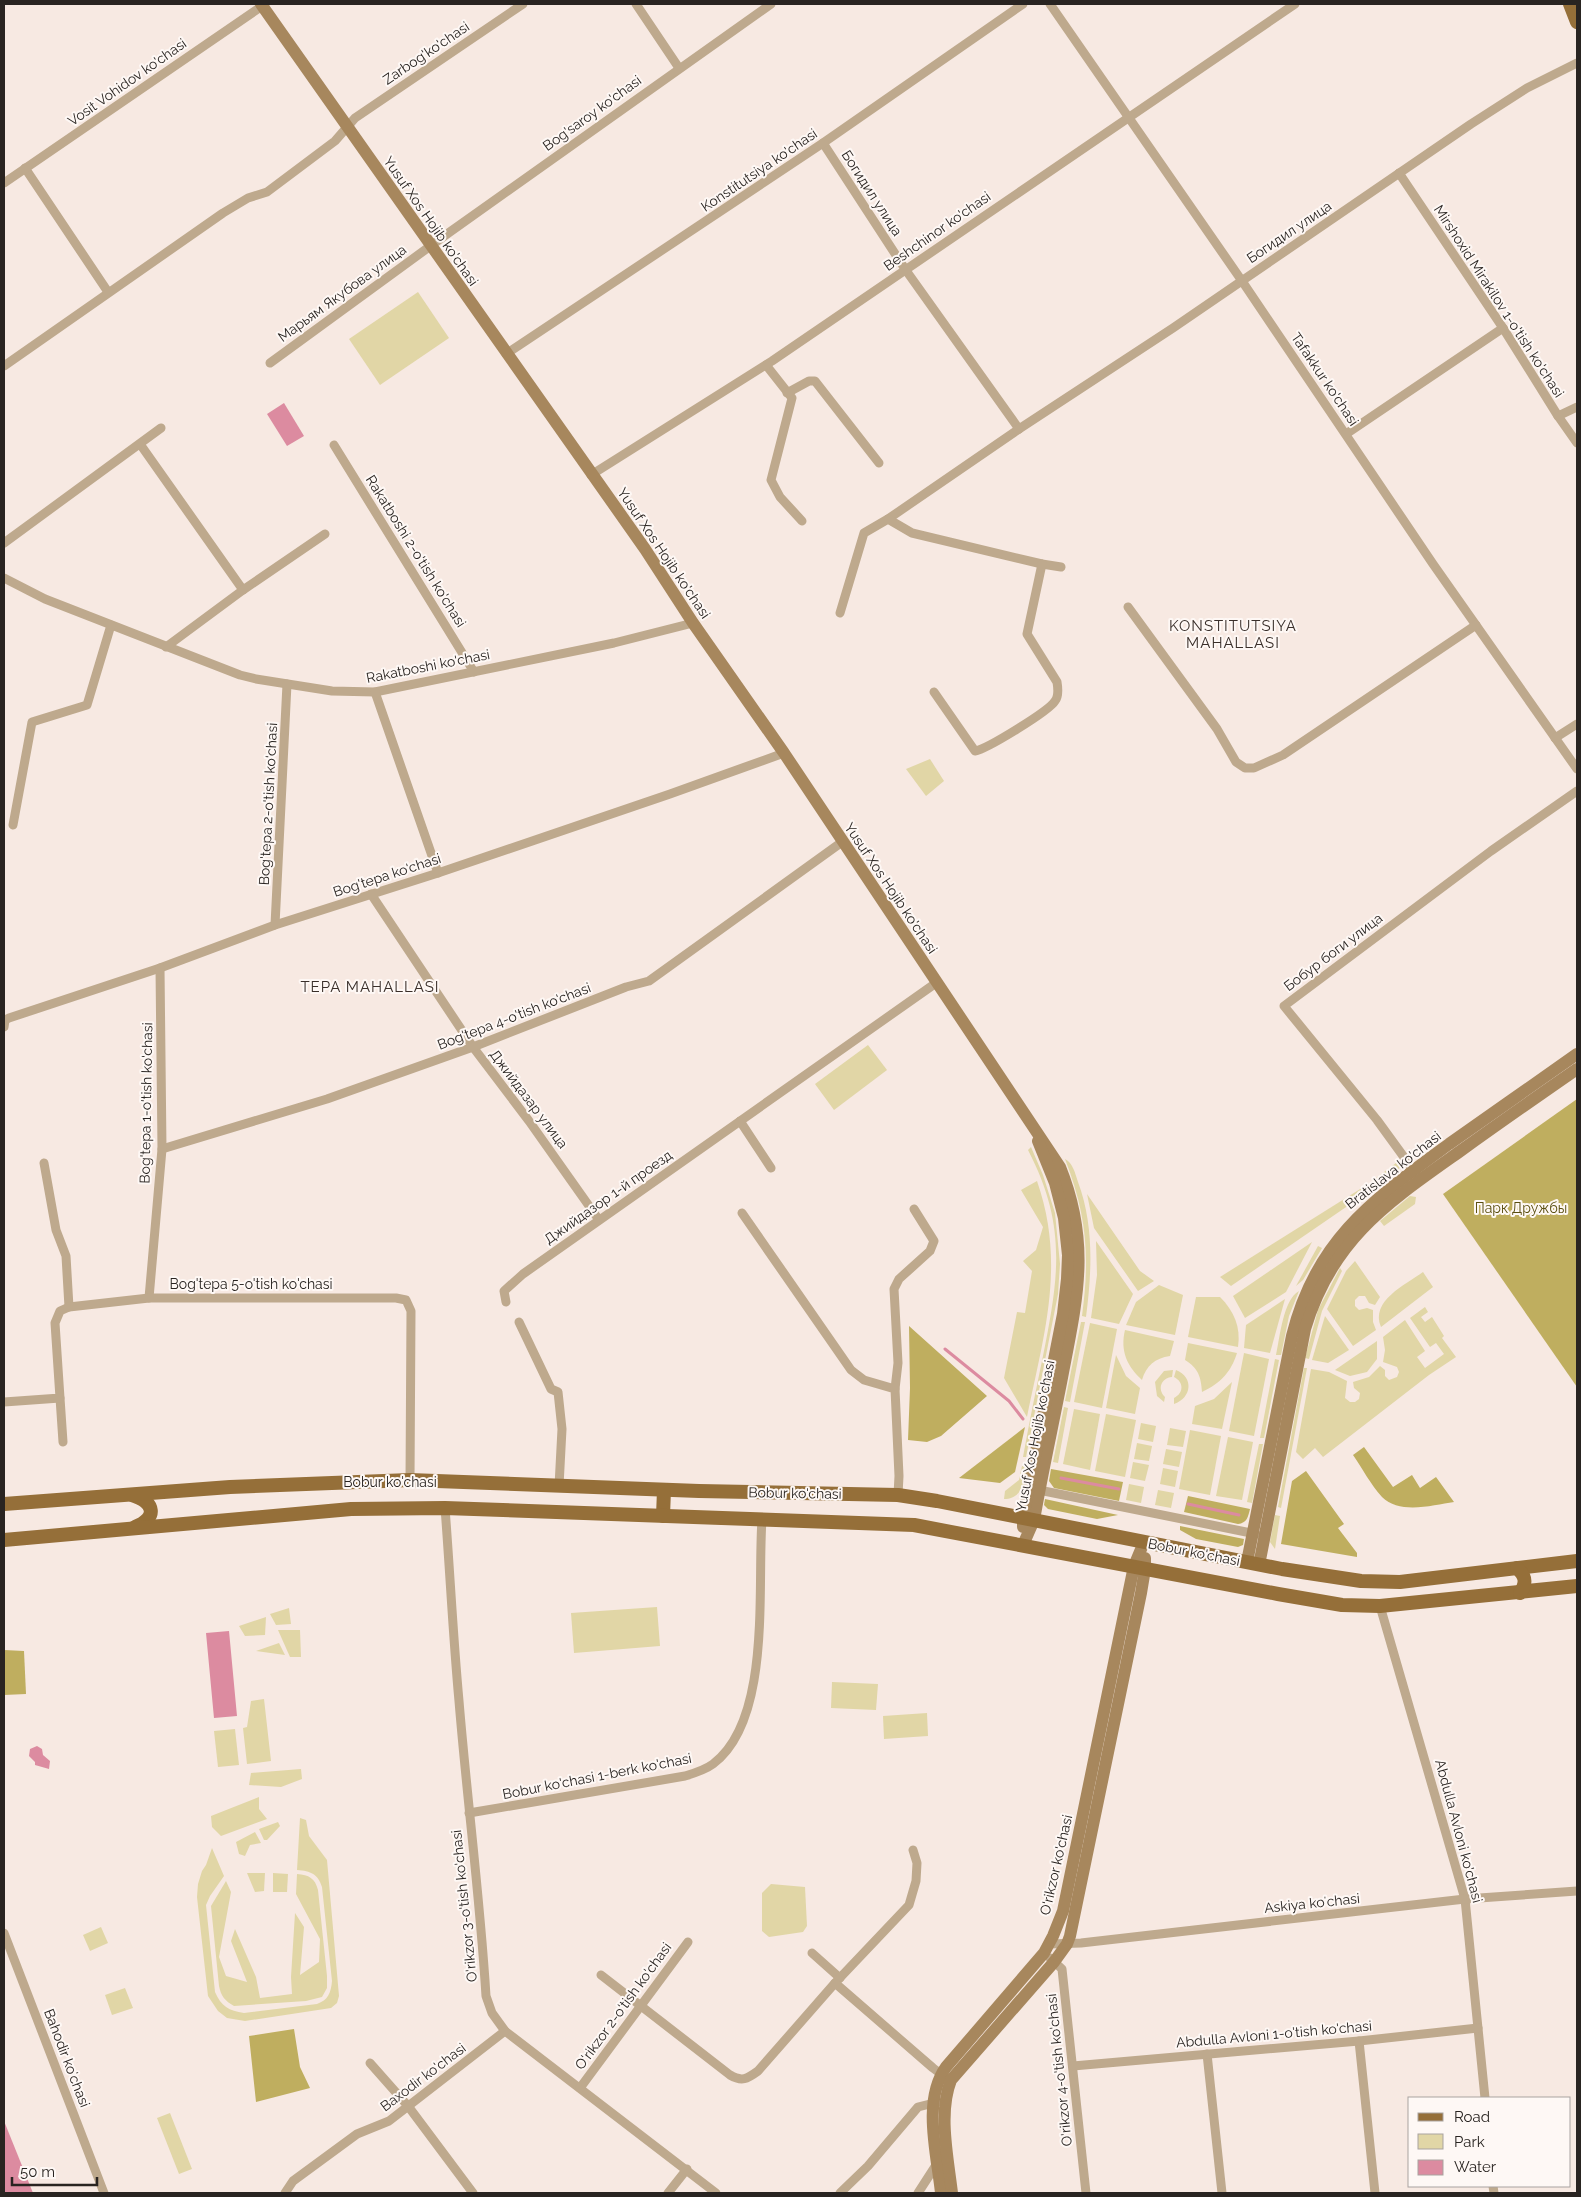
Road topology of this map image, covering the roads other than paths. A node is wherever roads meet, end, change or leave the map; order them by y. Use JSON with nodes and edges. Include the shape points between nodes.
{"nodes":[{"id":1,"x":263,"y":4,"type":"edge"},
{"id":2,"x":523,"y":4,"type":"edge"},
{"id":3,"x":636,"y":4,"type":"edge"},
{"id":4,"x":771,"y":4,"type":"edge"},
{"id":5,"x":1024,"y":4,"type":"edge"},
{"id":6,"x":1050,"y":4,"type":"edge"},
{"id":7,"x":1295,"y":4,"type":"edge"},
{"id":8,"x":1570,"y":4,"type":"edge"},
{"id":9,"x":1577,"y":22,"type":"edge"},
{"id":10,"x":1577,"y":62,"type":"edge"},
{"id":11,"x":679,"y":68,"type":"junction"},
{"id":12,"x":1127,"y":117,"type":"junction"},
{"id":13,"x":348,"y":128,"type":"junction"},
{"id":14,"x":823,"y":143,"type":"junction"},
{"id":15,"x":25,"y":168,"type":"junction"},
{"id":16,"x":1400,"y":174,"type":"junction"},
{"id":17,"x":4,"y":183,"type":"edge"},
{"id":18,"x":430,"y":246,"type":"junction"},
{"id":19,"x":905,"y":269,"type":"junction"},
{"id":20,"x":1242,"y":281,"type":"junction"},
{"id":21,"x":108,"y":292,"type":"junction"},
{"id":22,"x":1503,"y":328,"type":"junction"},
{"id":23,"x":506,"y":354,"type":"junction"},
{"id":24,"x":270,"y":363,"type":"dead end"},
{"id":25,"x":766,"y":365,"type":"junction"},
{"id":26,"x":4,"y":366,"type":"edge"},
{"id":27,"x":787,"y":393,"type":"junction"},
{"id":28,"x":1577,"y":407,"type":"edge"},
{"id":29,"x":1558,"y":416,"type":"junction"},
{"id":30,"x":161,"y":428,"type":"dead end"},
{"id":31,"x":1019,"y":429,"type":"junction"},
{"id":32,"x":1346,"y":434,"type":"junction"},
{"id":33,"x":1577,"y":442,"type":"edge"},
{"id":34,"x":140,"y":444,"type":"junction"},
{"id":35,"x":334,"y":445,"type":"dead end"},
{"id":36,"x":879,"y":463,"type":"dead end"},
{"id":37,"x":592,"y":475,"type":"junction"},
{"id":38,"x":888,"y":518,"type":"junction"},
{"id":39,"x":802,"y":521,"type":"dead end"},
{"id":40,"x":325,"y":534,"type":"dead end"},
{"id":41,"x":4,"y":542,"type":"edge"},
{"id":42,"x":1042,"y":564,"type":"junction"},
{"id":43,"x":1061,"y":567,"type":"dead end"},
{"id":44,"x":4,"y":578,"type":"edge"},
{"id":45,"x":243,"y":590,"type":"junction"},
{"id":46,"x":1128,"y":607,"type":"dead end"},
{"id":47,"x":840,"y":613,"type":"dead end"},
{"id":48,"x":693,"y":623,"type":"junction"},
{"id":49,"x":111,"y":625,"type":"junction"},
{"id":50,"x":1476,"y":625,"type":"junction"},
{"id":51,"x":166,"y":647,"type":"junction"},
{"id":52,"x":474,"y":672,"type":"junction"},
{"id":53,"x":288,"y":684,"type":"junction"},
{"id":54,"x":375,"y":692,"type":"junction"},
{"id":55,"x":934,"y":692,"type":"dead end"},
{"id":56,"x":1577,"y":724,"type":"edge"},
{"id":57,"x":1556,"y":738,"type":"junction"},
{"id":58,"x":784,"y":753,"type":"junction"},
{"id":59,"x":1577,"y":769,"type":"edge"},
{"id":60,"x":1577,"y":790,"type":"edge"},
{"id":61,"x":14,"y":826,"type":"dead end"},
{"id":62,"x":842,"y":842,"type":"junction"},
{"id":63,"x":438,"y":872,"type":"junction"},
{"id":64,"x":372,"y":894,"type":"junction"},
{"id":65,"x":275,"y":925,"type":"junction"},
{"id":66,"x":160,"y":968,"type":"junction"},
{"id":67,"x":936,"y":983,"type":"junction"},
{"id":68,"x":4,"y":1027,"type":"edge"},
{"id":69,"x":473,"y":1047,"type":"junction"},
{"id":70,"x":1577,"y":1054,"type":"edge"},
{"id":71,"x":1577,"y":1069,"type":"edge"},
{"id":72,"x":740,"y":1121,"type":"junction"},
{"id":73,"x":162,"y":1149,"type":"junction"},
{"id":74,"x":44,"y":1163,"type":"dead end"},
{"id":75,"x":771,"y":1168,"type":"dead end"},
{"id":76,"x":1416,"y":1175,"type":"junction"},
{"id":77,"x":914,"y":1210,"type":"dead end"},
{"id":78,"x":742,"y":1213,"type":"dead end"},
{"id":79,"x":599,"y":1220,"type":"junction"},
{"id":80,"x":149,"y":1298,"type":"junction"},
{"id":81,"x":506,"y":1302,"type":"dead end"},
{"id":82,"x":69,"y":1307,"type":"junction"},
{"id":83,"x":519,"y":1322,"type":"dead end"},
{"id":84,"x":895,"y":1389,"type":"junction"},
{"id":85,"x":60,"y":1398,"type":"junction"},
{"id":86,"x":4,"y":1402,"type":"edge"},
{"id":87,"x":63,"y":1442,"type":"dead end"},
{"id":88,"x":410,"y":1480,"type":"junction"},
{"id":89,"x":559,"y":1486,"type":"junction"},
{"id":90,"x":1034,"y":1489,"type":"junction"},
{"id":91,"x":664,"y":1490,"type":"junction"},
{"id":92,"x":130,"y":1495,"type":"junction"},
{"id":93,"x":898,"y":1495,"type":"junction"},
{"id":94,"x":4,"y":1504,"type":"edge"},
{"id":95,"x":445,"y":1508,"type":"junction"},
{"id":96,"x":663,"y":1516,"type":"junction"},
{"id":97,"x":1028,"y":1519,"type":"junction"},
{"id":98,"x":762,"y":1520,"type":"junction"},
{"id":99,"x":132,"y":1528,"type":"dead end"},
{"id":100,"x":1258,"y":1535,"type":"junction"},
{"id":101,"x":4,"y":1540,"type":"edge"},
{"id":102,"x":1144,"y":1542,"type":"junction"},
{"id":103,"x":1023,"y":1545,"type":"junction"},
{"id":104,"x":1577,"y":1560,"type":"edge"},
{"id":105,"x":1253,"y":1564,"type":"junction"},
{"id":106,"x":1140,"y":1567,"type":"junction"},
{"id":107,"x":1517,"y":1568,"type":"junction"},
{"id":108,"x":1577,"y":1586,"type":"edge"},
{"id":109,"x":1520,"y":1593,"type":"junction"},
{"id":110,"x":1380,"y":1606,"type":"junction"},
{"id":111,"x":469,"y":1813,"type":"junction"},
{"id":112,"x":913,"y":1850,"type":"dead end"},
{"id":113,"x":1577,"y":1891,"type":"edge"},
{"id":114,"x":1465,"y":1899,"type":"junction"},
{"id":115,"x":4,"y":1933,"type":"edge"},
{"id":116,"x":688,"y":1942,"type":"dead end"},
{"id":117,"x":1067,"y":1944,"type":"junction"},
{"id":118,"x":1047,"y":1949,"type":"junction"},
{"id":119,"x":812,"y":1953,"type":"dead end"},
{"id":120,"x":1054,"y":1962,"type":"junction"},
{"id":121,"x":601,"y":1975,"type":"dead end"},
{"id":122,"x":838,"y":1980,"type":"junction"},
{"id":123,"x":642,"y":2007,"type":"junction"},
{"id":124,"x":1478,"y":2028,"type":"junction"},
{"id":125,"x":505,"y":2031,"type":"junction"},
{"id":126,"x":1359,"y":2041,"type":"junction"},
{"id":127,"x":1207,"y":2054,"type":"junction"},
{"id":128,"x":370,"y":2063,"type":"dead end"},
{"id":129,"x":1073,"y":2066,"type":"junction"},
{"id":130,"x":946,"y":2077,"type":"junction"},
{"id":131,"x":580,"y":2088,"type":"junction"},
{"id":132,"x":1485,"y":2097,"type":"edge"},
{"id":133,"x":939,"y":2101,"type":"junction"},
{"id":134,"x":408,"y":2106,"type":"junction"},
{"id":135,"x":943,"y":2162,"type":"junction"},
{"id":136,"x":687,"y":2169,"type":"junction"},
{"id":137,"x":104,"y":2193,"type":"edge"},
{"id":138,"x":285,"y":2193,"type":"edge"},
{"id":139,"x":473,"y":2193,"type":"edge"},
{"id":140,"x":668,"y":2193,"type":"edge"},
{"id":141,"x":716,"y":2193,"type":"edge"},
{"id":142,"x":840,"y":2193,"type":"edge"},
{"id":143,"x":918,"y":2193,"type":"edge"},
{"id":144,"x":941,"y":2193,"type":"edge"},
{"id":145,"x":952,"y":2193,"type":"edge"},
{"id":146,"x":1086,"y":2193,"type":"edge"},
{"id":147,"x":1222,"y":2193,"type":"edge"},
{"id":148,"x":1375,"y":2193,"type":"edge"}],
"edges":[{"from":1,"to":13,"type":"main road","name":"Yusuf Xos Hojib ko'chasi"},
{"from":1,"to":15,"type":"street","name":"Vosit Vohidov ko'chasi"},
{"from":2,"to":13,"type":"street","name":"Zarbog'ko'chasi","via":[[355,118]]},
{"from":3,"to":11,"type":"street"},
{"from":4,"to":11,"type":"street","name":"Bog'saroy ko'chasi"},
{"from":5,"to":14,"type":"street","name":"Konstitutsiya ko'chasi"},
{"from":6,"to":12,"type":"street","name":"Tafakkur ko'chasi"},
{"from":7,"to":12,"type":"street","name":"Beshchinor ko'chasi"},
{"from":8,"to":9,"type":"main road"},
{"from":10,"to":16,"type":"street","name":"Богидил улица","via":[[1527,88]]},
{"from":11,"to":18,"type":"street","name":"Bog'saroy ko'chasi"},
{"from":12,"to":19,"type":"street","name":"Beshchinor ko'chasi"},
{"from":12,"to":20,"type":"street","name":"Tafakkur ko'chasi"},
{"from":13,"to":18,"type":"main road","name":"Yusuf Xos Hojib ko'chasi"},
{"from":13,"to":21,"type":"street","name":"Zarbog'ko'chasi","via":[[267,192],[248,198],[224,213]]},
{"from":14,"to":19,"type":"street","name":"Богидил улица"},
{"from":14,"to":23,"type":"street","name":"Konstitutsiya ko'chasi"},
{"from":15,"to":17,"type":"street","name":"Vosit Vohidov ko'chasi"},
{"from":15,"to":21,"type":"street"},
{"from":16,"to":20,"type":"street","name":"Богидил улица"},
{"from":16,"to":22,"type":"street","name":"Mirshoxid Mirakilov 1-o'tish ko'chasi"},
{"from":18,"to":23,"type":"main road","name":"Yusuf Xos Hojib ko'chasi"},
{"from":18,"to":24,"type":"street","name":"Марьям Якубова улица"},
{"from":19,"to":25,"type":"street","name":"Beshchinor ko'chasi"},
{"from":19,"to":31,"type":"street","name":"Богидил улица"},
{"from":20,"to":31,"type":"street","name":"Богидил улица"},
{"from":20,"to":32,"type":"street","name":"Tafakkur ko'chasi"},
{"from":21,"to":26,"type":"street","name":"Zarbog'ko'chasi"},
{"from":22,"to":29,"type":"street","name":"Mirshoxid Mirakilov 1-o'tish ko'chasi"},
{"from":22,"to":32,"type":"street"},
{"from":23,"to":37,"type":"main road","name":"Yusuf Xos Hojib ko'chasi"},
{"from":25,"to":27,"type":"street"},
{"from":25,"to":37,"type":"street","name":"Beshchinor ko'chasi"},
{"from":27,"to":36,"type":"street","via":[[815,381]]},
{"from":27,"to":39,"type":"street","via":[[792,398],[771,480],[780,497]]},
{"from":28,"to":29,"type":"street"},
{"from":29,"to":33,"type":"street","name":"Mirshoxid Mirakilov 1-o'tish ko'chasi"},
{"from":30,"to":34,"type":"street"},
{"from":31,"to":38,"type":"street","name":"Богидил улица"},
{"from":32,"to":50,"type":"street","name":"Tafakkur ko'chasi"},
{"from":34,"to":41,"type":"street"},
{"from":34,"to":45,"type":"street"},
{"from":35,"to":52,"type":"street","name":"Rakatboshi 2-o'tish ko'chasi"},
{"from":37,"to":48,"type":"main road","name":"Yusuf Xos Hojib ko'chasi"},
{"from":38,"to":42,"type":"street","via":[[912,533]]},
{"from":38,"to":47,"type":"street","name":"Богидил улица","via":[[864,533]]},
{"from":40,"to":45,"type":"street"},
{"from":42,"to":43,"type":"street"},
{"from":42,"to":55,"type":"street","via":[[1027,634],[1057,682],[1059,691],[1055,702],[1016,730],[975,751]]},
{"from":44,"to":49,"type":"street","name":"Rakatboshi ko'chasi","via":[[45,599]]},
{"from":45,"to":51,"type":"street"},
{"from":46,"to":50,"type":"street","via":[[1236,762],[1245,768],[1254,768],[1283,755]]},
{"from":48,"to":52,"type":"street","name":"Rakatboshi ko'chasi"},
{"from":48,"to":58,"type":"main road","name":"Yusuf Xos Hojib ko'chasi"},
{"from":49,"to":51,"type":"street","name":"Rakatboshi ko'chasi"},
{"from":49,"to":61,"type":"street","via":[[87,705],[32,722]]},
{"from":50,"to":57,"type":"street","name":"Tafakkur ko'chasi"},
{"from":51,"to":53,"type":"street","name":"Rakatboshi ko'chasi","via":[[240,675]]},
{"from":52,"to":54,"type":"street","name":"Rakatboshi ko'chasi"},
{"from":53,"to":54,"type":"street","name":"Rakatboshi ko'chasi","via":[[347,693]]},
{"from":53,"to":65,"type":"street","name":"Bog'tepa 2-o'tish ko'chasi"},
{"from":54,"to":63,"type":"street"},
{"from":56,"to":57,"type":"street"},
{"from":57,"to":59,"type":"street","name":"Tafakkur ko'chasi"},
{"from":58,"to":62,"type":"main road","name":"Yusuf Xos Hojib ko'chasi"},
{"from":58,"to":63,"type":"street","name":"Bog'tepa ko'chasi"},
{"from":60,"to":76,"type":"street","name":"Бобур боги улица","via":[[1284,1006],[1377,1120]]},
{"from":62,"to":67,"type":"main road","name":"Yusuf Xos Hojib ko'chasi"},
{"from":62,"to":69,"type":"street","name":"Bog'tepa 4-o'tish ko'chasi","via":[[649,981]]},
{"from":63,"to":64,"type":"street","name":"Bog'tepa ko'chasi"},
{"from":64,"to":65,"type":"street","name":"Bog'tepa ko'chasi"},
{"from":64,"to":69,"type":"street","name":"Джийдазар улица"},
{"from":65,"to":66,"type":"street","name":"Bog'tepa ko'chasi"},
{"from":66,"to":68,"type":"street","name":"Bog'tepa ko'chasi","via":[[9,1018],[5,1020]]},
{"from":66,"to":73,"type":"street","name":"Bog'tepa 1-o'tish ko'chasi"},
{"from":67,"to":72,"type":"street","name":"Джийдазор 1-й проезд"},
{"from":67,"to":90,"type":"main road","name":"Yusuf Xos Hojib ko'chasi","via":[[1054,1155],[1076,1216],[1080,1254],[1074,1317]]},
{"from":69,"to":73,"type":"street","name":"Bog'tepa 4-o'tish ko'chasi","via":[[327,1099]]},
{"from":69,"to":79,"type":"street","name":"Джийдазар улица"},
{"from":70,"to":76,"type":"main road","name":"Bratislava ko'chasi"},
{"from":71,"to":76,"type":"main road","name":"Bratislava ko'chasi"},
{"from":72,"to":75,"type":"street"},
{"from":72,"to":79,"type":"street","name":"Джийдазор 1-й проезд"},
{"from":73,"to":80,"type":"street","name":"Bog'tepa 1-o'tish ko'chasi"},
{"from":74,"to":82,"type":"street","via":[[56,1230],[66,1256]]},
{"from":76,"to":100,"type":"main road","name":"Bratislava ko'chasi","via":[[1356,1233],[1316,1297],[1305,1329]]},
{"from":77,"to":84,"type":"street","via":[[934,1241],[930,1251],[899,1279],[894,1289],[898,1363]]},
{"from":78,"to":84,"type":"street","via":[[850,1370],[864,1380]]},
{"from":79,"to":81,"type":"street","name":"Джийдазор 1-й проезд","via":[[523,1274],[504,1291]]},
{"from":80,"to":82,"type":"street","name":"Bog'tepa 5-o'tish ko'chasi"},
{"from":80,"to":88,"type":"street","name":"Bog'tepa 5-o'tish ko'chasi","via":[[406,1300],[411,1311]]},
{"from":82,"to":85,"type":"street","via":[[60,1311],[55,1323]]},
{"from":83,"to":89,"type":"street","via":[[551,1389],[558,1392],[562,1429]]},
{"from":84,"to":93,"type":"street"},
{"from":85,"to":86,"type":"street"},
{"from":85,"to":87,"type":"street"},
{"from":88,"to":89,"type":"main road","name":"Bobur ko'chasi"},
{"from":88,"to":92,"type":"main road","name":"Bobur ko'chasi","via":[[230,1487]]},
{"from":89,"to":91,"type":"main road","name":"Bobur ko'chasi"},
{"from":90,"to":97,"type":"main road","name":"Yusuf Xos Hojib ko'chasi"},
{"from":90,"to":100,"type":"street"},
{"from":91,"to":93,"type":"main road","name":"Bobur ko'chasi"},
{"from":91,"to":96,"type":"main road"},
{"from":92,"to":94,"type":"main road","name":"Bobur ko'chasi"},
{"from":92,"to":99,"type":"main road","via":[[149,1503],[150,1510],[150,1518]]},
{"from":93,"to":97,"type":"main road","name":"Bobur ko'chasi"},
{"from":95,"to":96,"type":"main road","name":"Bobur ko'chasi"},
{"from":95,"to":101,"type":"main road","name":"Bobur ko'chasi","via":[[351,1509]]},
{"from":95,"to":111,"type":"street","name":"O'rikzor 3-o'tish ko'chasi","via":[[453,1642]]},
{"from":96,"to":98,"type":"main road","name":"Bobur ko'chasi"},
{"from":97,"to":102,"type":"main road","name":"Bobur ko'chasi"},
{"from":97,"to":103,"type":"main road","name":"Yusuf Xos Hojib ko'chasi"},
{"from":98,"to":103,"type":"main road","name":"Bobur ko'chasi","via":[[914,1524]]},
{"from":98,"to":111,"type":"street","name":"Bobur ko'chasi 1-berk ko'chasi","via":[[757,1659],[751,1700],[730,1745],[713,1763],[680,1777]]},
{"from":100,"to":105,"type":"main road","name":"Bratislava ko'chasi"},
{"from":102,"to":105,"type":"main road","name":"Bobur ko'chasi"},
{"from":102,"to":106,"type":"main road"},
{"from":103,"to":106,"type":"main road","name":"Bobur ko'chasi"},
{"from":104,"to":107,"type":"main road","name":"Bobur ko'chasi"},
{"from":105,"to":107,"type":"main road","name":"Bobur ko'chasi","via":[[1340,1579],[1386,1582]]},
{"from":106,"to":110,"type":"main road","name":"Bobur ko'chasi","via":[[1304,1599]]},
{"from":106,"to":117,"type":"main road","name":"O'rikzor ko'chasi","via":[[1076,1914]]},
{"from":106,"to":118,"type":"main road","name":"O'rikzor ko'chasi","via":[[1063,1911]]},
{"from":107,"to":109,"type":"main road","via":[[1525,1580]]},
{"from":108,"to":109,"type":"main road","name":"Bobur ko'chasi"},
{"from":109,"to":110,"type":"main road","name":"Bobur ko'chasi"},
{"from":110,"to":114,"type":"street","name":"Abdulla Avloni ko'chasi"},
{"from":111,"to":125,"type":"street","name":"O'rikzor 3-o'tish ko'chasi","via":[[486,1996],[492,2013]]},
{"from":112,"to":122,"type":"street","via":[[918,1863],[909,1905]]},
{"from":113,"to":114,"type":"street","name":"Askiya koʻchasi"},
{"from":114,"to":117,"type":"street","name":"Askiya koʻchasi"},
{"from":114,"to":124,"type":"street","name":"Abdulla Avloni ko'chasi"},
{"from":115,"to":137,"type":"street","name":"Bahodir koʻchasi"},
{"from":116,"to":123,"type":"street","name":"O'rikzor 2-o'tish ko'chasi"},
{"from":117,"to":118,"type":"street","name":"Askiya koʻchasi"},
{"from":117,"to":120,"type":"main road","name":"O'rikzor ko'chasi"},
{"from":118,"to":120,"type":"street","name":"O'rikzor 4-o'tish ko'chasi"},
{"from":118,"to":130,"type":"main road","name":"O'rikzor ko'chasi"},
{"from":119,"to":122,"type":"street"},
{"from":120,"to":129,"type":"street","name":"O'rikzor 4-o'tish ko'chasi","via":[[1062,1968]]},
{"from":120,"to":130,"type":"main road","name":"O'rikzor ko'chasi"},
{"from":121,"to":123,"type":"street"},
{"from":122,"to":123,"type":"street","via":[[758,2071],[744,2080],[730,2075]]},
{"from":122,"to":130,"type":"street"},
{"from":123,"to":131,"type":"street","name":"O'rikzor 2-o'tish ko'chasi"},
{"from":124,"to":126,"type":"street","name":"Abdulla Avloni 1-o'tish ko'chasi"},
{"from":124,"to":132,"type":"street","name":"Abdulla Avloni ko'chasi"},
{"from":125,"to":131,"type":"street","name":"O'rikzor 3-o'tish ko'chasi"},
{"from":125,"to":134,"type":"street","name":"Baxodir ko'chasi"},
{"from":126,"to":127,"type":"street","name":"Abdulla Avloni 1-o'tish ko'chasi"},
{"from":126,"to":148,"type":"street"},
{"from":127,"to":129,"type":"street","name":"Abdulla Avloni 1-o'tish ko'chasi"},
{"from":127,"to":147,"type":"street"},
{"from":128,"to":134,"type":"street"},
{"from":129,"to":146,"type":"street","name":"O'rikzor 4-o'tish ko'chasi"},
{"from":130,"to":133,"type":"main road","name":"O'rikzor ko'chasi","via":[[936,2086]]},
{"from":131,"to":136,"type":"street","name":"O'rikzor 3-o'tish ko'chasi"},
{"from":133,"to":135,"type":"main road","name":"O'rikzor ko'chasi"},
{"from":133,"to":142,"type":"street","via":[[918,2107],[868,2166]]},
{"from":134,"to":138,"type":"street","name":"Baxodir ko'chasi","via":[[390,2121],[357,2134],[293,2181]]},
{"from":134,"to":139,"type":"street"},
{"from":135,"to":143,"type":"street"},
{"from":135,"to":144,"type":"main road","name":"O'rikzor ko'chasi"},
{"from":135,"to":145,"type":"main road","name":"O'rikzor ko'chasi"},
{"from":136,"to":140,"type":"street"},
{"from":136,"to":141,"type":"street","name":"O'rikzor 3-o'tish ko'chasi"}]}
